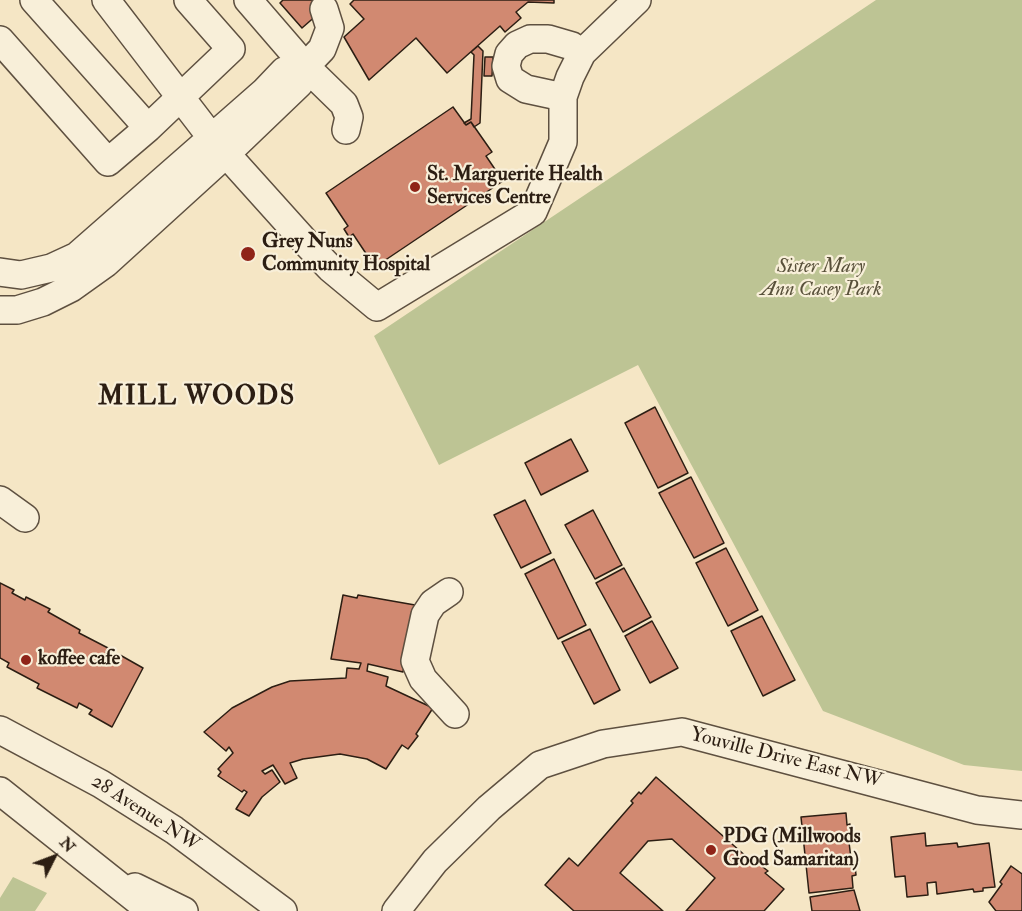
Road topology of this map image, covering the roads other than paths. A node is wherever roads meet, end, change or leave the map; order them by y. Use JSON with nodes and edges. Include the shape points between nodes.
{"nodes":[{"id":1,"x":34,"y":0,"type":"edge"},
{"id":2,"x":106,"y":0,"type":"edge"},
{"id":3,"x":188,"y":0,"type":"edge"},
{"id":4,"x":248,"y":0,"type":"edge"},
{"id":5,"x":637,"y":0,"type":"edge"},
{"id":6,"x":324,"y":9,"type":"dead end"},
{"id":7,"x":0,"y":40,"type":"edge"},
{"id":8,"x":582,"y":53,"type":"junction"},
{"id":9,"x":302,"y":69,"type":"junction"},
{"id":10,"x":179,"y":96,"type":"junction"},
{"id":11,"x":563,"y":97,"type":"junction"},
{"id":12,"x":148,"y":128,"type":"junction"},
{"id":13,"x":346,"y":130,"type":"dead end"},
{"id":14,"x":219,"y":145,"type":"junction"},
{"id":15,"x":0,"y":272,"type":"edge"},
{"id":16,"x":0,"y":310,"type":"edge"},
{"id":17,"x":449,"y":592,"type":"dead end"},
{"id":18,"x":456,"y":714,"type":"dead end"},
{"id":19,"x":0,"y":730,"type":"edge"},
{"id":20,"x":0,"y":791,"type":"edge"},
{"id":21,"x":1022,"y":815,"type":"edge"},
{"id":22,"x":91,"y":866,"type":"junction"},
{"id":23,"x":150,"y":911,"type":"edge"},
{"id":24,"x":184,"y":911,"type":"edge"},
{"id":25,"x":283,"y":911,"type":"edge"},
{"id":26,"x":396,"y":911,"type":"edge"}],
"edges":[{"from":1,"to":12,"type":"street"},
{"from":2,"to":10,"type":"street"},
{"from":3,"to":10,"type":"street","via":[[231,49]]},
{"from":4,"to":9,"type":"street"},
{"from":5,"to":8,"type":"street"},
{"from":6,"to":9,"type":"street","via":[[330,28],[322,49]]},
{"from":7,"to":12,"type":"street","via":[[108,162]]},
{"from":8,"to":11,"type":"street"},
{"from":8,"to":11,"type":"street","via":[[548,39],[530,39],[509,54],[506,66],[510,79],[526,89]]},
{"from":9,"to":13,"type":"street","via":[[344,104],[349,117]]},
{"from":9,"to":14,"type":"street","via":[[299,84]]},
{"from":10,"to":12,"type":"street"},
{"from":10,"to":14,"type":"street"},
{"from":11,"to":14,"type":"street","via":[[563,142],[533,212],[377,307],[330,268]]},
{"from":14,"to":15,"type":"street","via":[[77,256],[51,268],[21,275]]},
{"from":14,"to":16,"type":"street","via":[[105,263],[71,288],[43,302]]},
{"from":17,"to":18,"type":"street","via":[[433,603],[425,615],[415,661],[423,679]]},
{"from":19,"to":25,"type":"street","name":"28 Avenue NW","via":[[101,784],[174,830]]},
{"from":20,"to":22,"type":"street"},
{"from":21,"to":26,"type":"street","name":"Youville Drive East NW","via":[[977,810],[682,732],[603,744],[540,765],[435,861]]},
{"from":22,"to":23,"type":"street"},
{"from":22,"to":24,"type":"street"}]}
